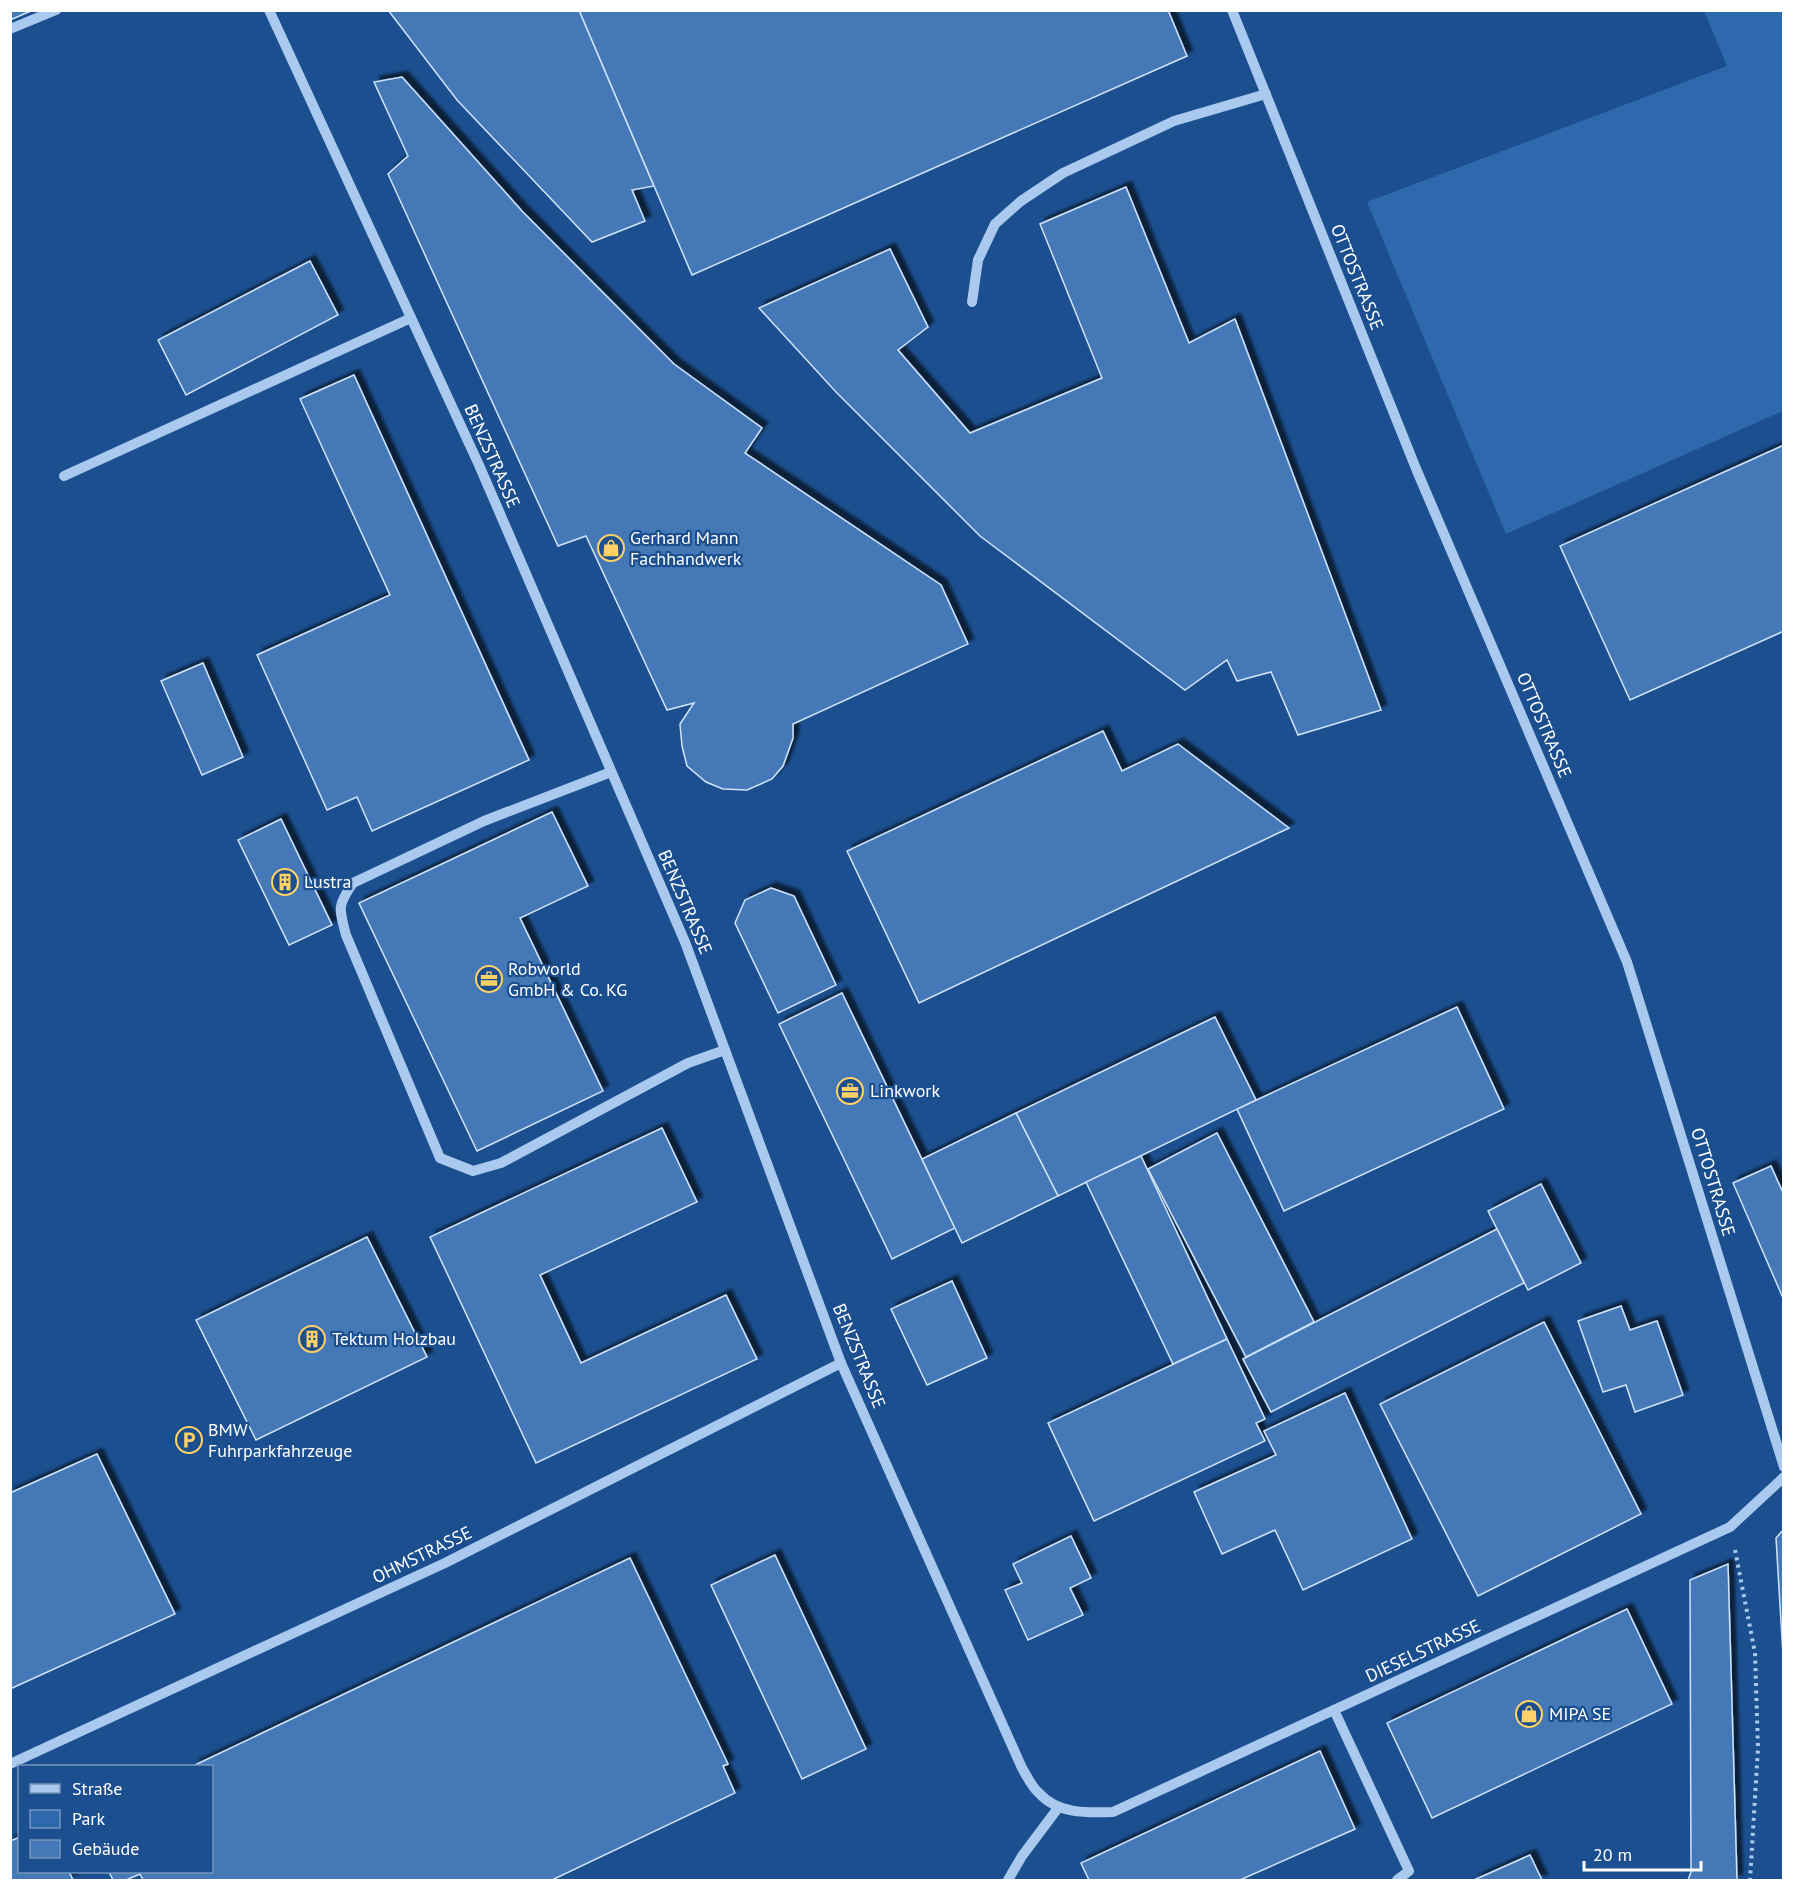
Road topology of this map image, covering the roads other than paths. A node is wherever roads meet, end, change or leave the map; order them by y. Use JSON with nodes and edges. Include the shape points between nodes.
{"nodes":[{"id":1,"x":56,"y":10,"type":"edge"},
{"id":2,"x":269,"y":10,"type":"edge"},
{"id":3,"x":1232,"y":10,"type":"edge"},
{"id":4,"x":10,"y":30,"type":"edge"},
{"id":5,"x":1266,"y":94,"type":"junction"},
{"id":6,"x":972,"y":302,"type":"dead end"},
{"id":7,"x":411,"y":318,"type":"junction"},
{"id":8,"x":64,"y":476,"type":"dead end"},
{"id":9,"x":611,"y":772,"type":"junction"},
{"id":10,"x":725,"y":1050,"type":"junction"},
{"id":11,"x":841,"y":1363,"type":"junction"},
{"id":12,"x":1784,"y":1467,"type":"edge"},
{"id":13,"x":1784,"y":1477,"type":"edge"},
{"id":14,"x":1334,"y":1710,"type":"junction"},
{"id":15,"x":10,"y":1764,"type":"edge"},
{"id":16,"x":1058,"y":1808,"type":"junction"},
{"id":17,"x":1008,"y":1881,"type":"edge"},
{"id":18,"x":1397,"y":1881,"type":"edge"}],
"edges":[{"from":1,"to":4,"type":"street"},
{"from":2,"to":7,"type":"street","name":"BENZSTRASSE"},
{"from":3,"to":5,"type":"street","name":"OTTOSTRASSE"},
{"from":5,"to":6,"type":"street","via":[[1174,121],[1063,173],[1021,201],[995,224],[978,260]]},
{"from":5,"to":12,"type":"street","name":"OTTOSTRASSE","via":[[1417,471],[1628,962]]},
{"from":7,"to":8,"type":"street"},
{"from":7,"to":9,"type":"street","name":"BENZSTRASSE"},
{"from":9,"to":10,"type":"street","name":"BENZSTRASSE","via":[[685,942]]},
{"from":9,"to":10,"type":"street","via":[[484,821],[353,883],[341,900],[346,935],[440,1158],[473,1171],[501,1162],[688,1064]]},
{"from":10,"to":11,"type":"street","name":"BENZSTRASSE"},
{"from":11,"to":15,"type":"street","name":"OHMSTRASSE","via":[[445,1563]]},
{"from":11,"to":16,"type":"street","name":"BENZSTRASSE","via":[[1022,1768],[1038,1793]]},
{"from":13,"to":14,"type":"street","name":"DIESELSTRASSE","via":[[1730,1527]]},
{"from":14,"to":16,"type":"street","name":"DIESELSTRASSE","via":[[1113,1812],[1085,1813]]},
{"from":14,"to":18,"type":"street","via":[[1409,1871]]},
{"from":16,"to":17,"type":"street"}]}
